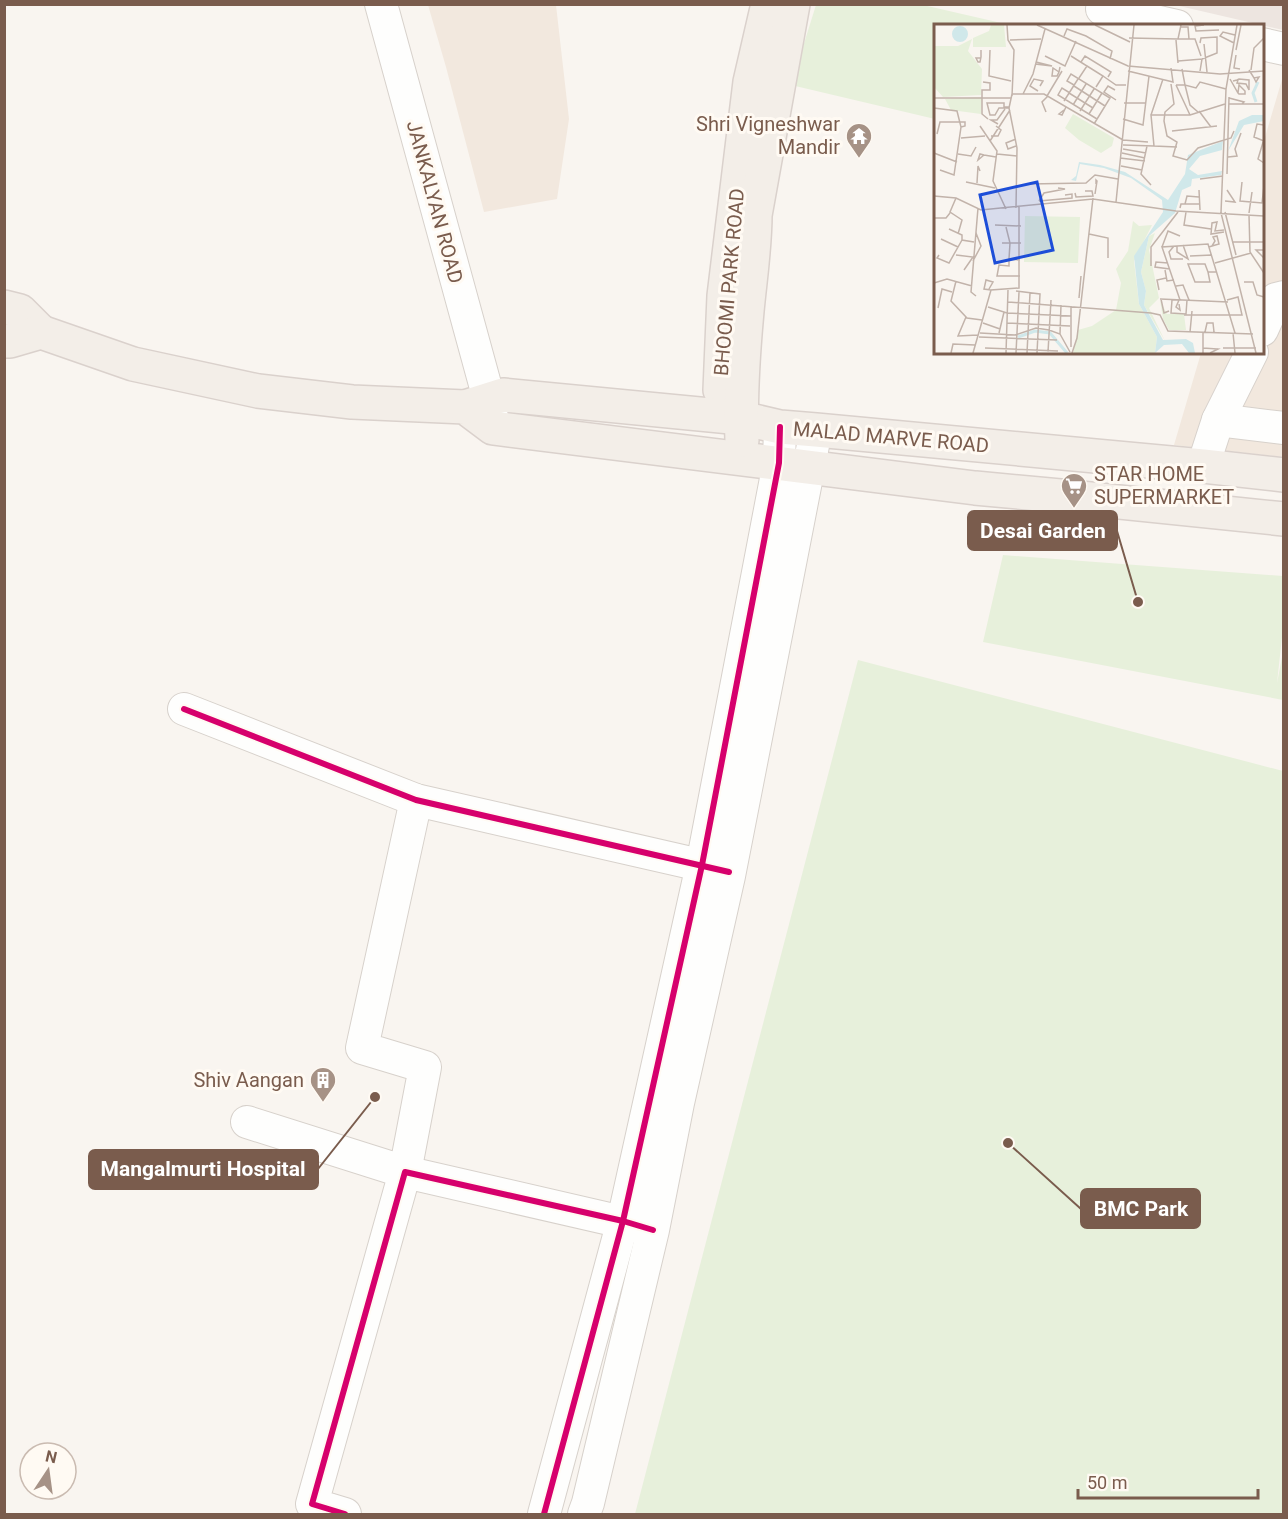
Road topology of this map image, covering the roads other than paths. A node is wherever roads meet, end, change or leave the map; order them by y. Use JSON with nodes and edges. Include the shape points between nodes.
{"nodes":[{"id":1,"x":381,"y":4,"type":"edge"},
{"id":2,"x":768,"y":4,"type":"edge"},
{"id":3,"x":793,"y":4,"type":"edge"},
{"id":4,"x":1102,"y":9,"type":"dead end"},
{"id":5,"x":1168,"y":24,"type":"edge"},
{"id":6,"x":1264,"y":44,"type":"edge"},
{"id":7,"x":1284,"y":49,"type":"edge"},
{"id":8,"x":764,"y":85,"type":"junction"},
{"id":9,"x":1284,"y":297,"type":"edge"},
{"id":10,"x":4,"y":307,"type":"edge"},
{"id":11,"x":1264,"y":328,"type":"edge"},
{"id":12,"x":41,"y":332,"type":"junction"},
{"id":13,"x":4,"y":341,"type":"edge"},
{"id":14,"x":1251,"y":354,"type":"edge"},
{"id":15,"x":482,"y":412,"type":"junction"},
{"id":16,"x":730,"y":416,"type":"junction"},
{"id":17,"x":1218,"y":420,"type":"junction"},
{"id":18,"x":780,"y":427,"type":"junction"},
{"id":19,"x":1284,"y":428,"type":"edge"},
{"id":20,"x":816,"y":430,"type":"junction"},
{"id":21,"x":968,"y":445,"type":"junction"},
{"id":22,"x":730,"y":457,"type":"junction"},
{"id":23,"x":1157,"y":463,"type":"junction"},
{"id":24,"x":793,"y":465,"type":"junction"},
{"id":25,"x":1203,"y":466,"type":"junction"},
{"id":26,"x":1284,"y":475,"type":"edge"},
{"id":27,"x":963,"y":486,"type":"junction"},
{"id":28,"x":1148,"y":505,"type":"junction"},
{"id":29,"x":1284,"y":519,"type":"edge"},
{"id":30,"x":183,"y":709,"type":"dead end"},
{"id":31,"x":416,"y":800,"type":"junction"},
{"id":32,"x":716,"y":868,"type":"junction"},
{"id":33,"x":247,"y":1122,"type":"dead end"},
{"id":34,"x":405,"y":1172,"type":"junction"},
{"id":35,"x":638,"y":1226,"type":"junction"},
{"id":36,"x":345,"y":1515,"type":"edge"},
{"id":37,"x":544,"y":1515,"type":"edge"},
{"id":38,"x":584,"y":1515,"type":"edge"}],
"edges":[{"from":1,"to":15,"type":"street","name":"JANKALYAN ROAD"},
{"from":2,"to":8,"type":"main road"},
{"from":3,"to":8,"type":"main road"},
{"from":4,"to":5,"type":"street"},
{"from":6,"to":7,"type":"street"},
{"from":8,"to":16,"type":"main road","name":"BHOOMI PARK ROAD","via":[[751,170],[755,215],[743,232],[724,296]]},
{"from":9,"to":11,"type":"street","via":[[1276,299]]},
{"from":10,"to":12,"type":"main road","via":[[20,311]]},
{"from":12,"to":13,"type":"main road"},
{"from":12,"to":15,"type":"main road","via":[[133,364],[258,391]]},
{"from":14,"to":17,"type":"street"},
{"from":15,"to":16,"type":"main road","name":"MALAD MARVE ROAD","via":[[502,395]]},
{"from":15,"to":22,"type":"main road","name":"MALAD MARVE ROAD"},
{"from":16,"to":18,"type":"main road","name":"MALAD MARVE ROAD"},
{"from":16,"to":22,"type":"main road","name":"BHOOMI PARK ROAD"},
{"from":17,"to":19,"type":"street"},
{"from":17,"to":25,"type":"street"},
{"from":18,"to":20,"type":"main road","name":"MALAD MARVE ROAD"},
{"from":18,"to":24,"type":"street"},
{"from":20,"to":21,"type":"main road","name":"MALAD MARVE ROAD"},
{"from":20,"to":24,"type":"street"},
{"from":21,"to":23,"type":"main road","name":"MALAD MARVE ROAD"},
{"from":21,"to":27,"type":"main road"},
{"from":22,"to":24,"type":"main road","name":"MALAD MARVE ROAD"},
{"from":23,"to":25,"type":"main road","name":"MALAD MARVE ROAD"},
{"from":23,"to":28,"type":"main road"},
{"from":24,"to":27,"type":"main road","name":"MALAD MARVE ROAD"},
{"from":24,"to":32,"type":"street"},
{"from":25,"to":26,"type":"main road","name":"MALAD MARVE ROAD"},
{"from":27,"to":28,"type":"main road","name":"MALAD MARVE ROAD"},
{"from":28,"to":29,"type":"main road","name":"MALAD MARVE ROAD"},
{"from":30,"to":31,"type":"street"},
{"from":31,"to":32,"type":"street"},
{"from":31,"to":34,"type":"street","via":[[362,1048],[425,1067]]},
{"from":32,"to":35,"type":"street"},
{"from":33,"to":34,"type":"street"},
{"from":34,"to":35,"type":"street"},
{"from":34,"to":36,"type":"street","via":[[312,1504]]},
{"from":35,"to":37,"type":"street"},
{"from":35,"to":38,"type":"street"}]}
